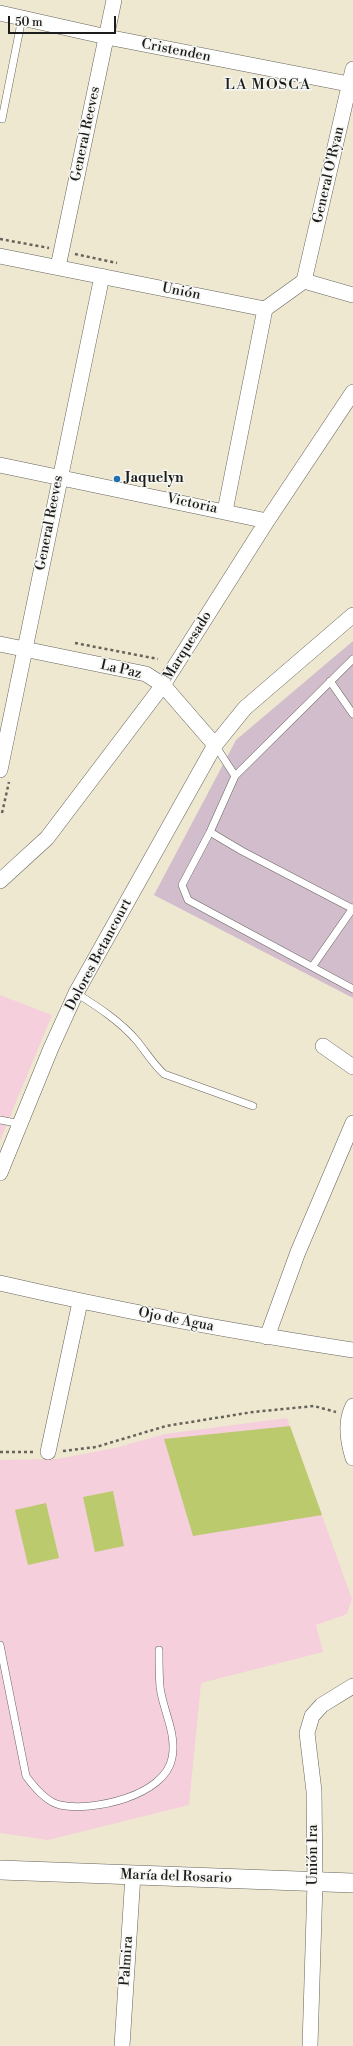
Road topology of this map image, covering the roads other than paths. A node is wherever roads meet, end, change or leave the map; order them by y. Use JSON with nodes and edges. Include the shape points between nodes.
{"nodes":[{"id":1,"x":114,"y":0,"type":"edge"},
{"id":2,"x":0,"y":13,"type":"edge"},
{"id":3,"x":22,"y":18,"type":"junction"},
{"id":4,"x":107,"y":37,"type":"junction"},
{"id":5,"x":353,"y":69,"type":"edge"},
{"id":6,"x":351,"y":84,"type":"edge"},
{"id":7,"x":2,"y":119,"type":"dead end"},
{"id":8,"x":0,"y":256,"type":"edge"},
{"id":9,"x":58,"y":267,"type":"junction"},
{"id":10,"x":102,"y":276,"type":"junction"},
{"id":11,"x":304,"y":281,"type":"junction"},
{"id":12,"x":353,"y":295,"type":"edge"},
{"id":13,"x":265,"y":309,"type":"junction"},
{"id":14,"x":353,"y":392,"type":"edge"},
{"id":15,"x":0,"y":465,"type":"edge"},
{"id":16,"x":60,"y":477,"type":"junction"},
{"id":17,"x":225,"y":511,"type":"junction"},
{"id":18,"x":267,"y":521,"type":"junction"},
{"id":19,"x":353,"y":615,"type":"edge"},
{"id":20,"x":0,"y":644,"type":"edge"},
{"id":21,"x":25,"y":649,"type":"junction"},
{"id":22,"x":353,"y":658,"type":"edge"},
{"id":23,"x":330,"y":681,"type":"junction"},
{"id":24,"x":163,"y":685,"type":"junction"},
{"id":25,"x":353,"y":714,"type":"edge"},
{"id":26,"x":215,"y":745,"type":"junction"},
{"id":27,"x":0,"y":770,"type":"edge"},
{"id":28,"x":235,"y":776,"type":"junction"},
{"id":29,"x":210,"y":832,"type":"junction"},
{"id":30,"x":0,"y":881,"type":"edge"},
{"id":31,"x":353,"y":909,"type":"edge"},
{"id":32,"x":312,"y":967,"type":"junction"},
{"id":33,"x":353,"y":989,"type":"edge"},
{"id":34,"x":76,"y":992,"type":"junction"},
{"id":35,"x":323,"y":1046,"type":"dead end"},
{"id":36,"x":353,"y":1067,"type":"edge"},
{"id":37,"x":253,"y":1106,"type":"dead end"},
{"id":38,"x":0,"y":1120,"type":"edge"},
{"id":39,"x":353,"y":1122,"type":"edge"},
{"id":40,"x":21,"y":1124,"type":"junction"},
{"id":41,"x":0,"y":1173,"type":"edge"},
{"id":42,"x":0,"y":1283,"type":"edge"},
{"id":43,"x":80,"y":1302,"type":"junction"},
{"id":44,"x":267,"y":1337,"type":"junction"},
{"id":45,"x":353,"y":1350,"type":"edge"},
{"id":46,"x":351,"y":1410,"type":"edge"},
{"id":47,"x":48,"y":1452,"type":"road end"},
{"id":48,"x":353,"y":1458,"type":"edge"},
{"id":49,"x":0,"y":1645,"type":"edge"},
{"id":50,"x":159,"y":1650,"type":"dead end"},
{"id":51,"x":353,"y":1686,"type":"edge"},
{"id":52,"x":0,"y":1870,"type":"edge"},
{"id":53,"x":133,"y":1875,"type":"junction"},
{"id":54,"x":315,"y":1883,"type":"junction"},
{"id":55,"x":353,"y":1884,"type":"edge"},
{"id":56,"x":122,"y":2046,"type":"edge"},
{"id":57,"x":310,"y":2046,"type":"edge"}],
"edges":[{"from":1,"to":4,"type":"street","name":"General Reeves"},
{"from":2,"to":3,"type":"street","name":"Cristenden"},
{"from":3,"to":4,"type":"street","name":"Cristenden"},
{"from":3,"to":7,"type":"lane"},
{"from":4,"to":6,"type":"street","name":"Cristenden"},
{"from":4,"to":9,"type":"street","name":"General Reeves"},
{"from":5,"to":6,"type":"street","name":"General O'Ryan"},
{"from":6,"to":11,"type":"street","name":"General O'Ryan"},
{"from":8,"to":9,"type":"street","name":"Unión"},
{"from":9,"to":10,"type":"street","name":"Unión"},
{"from":10,"to":13,"type":"street","name":"Unión"},
{"from":10,"to":16,"type":"street","name":"General Reeves"},
{"from":11,"to":12,"type":"street"},
{"from":11,"to":13,"type":"street"},
{"from":13,"to":17,"type":"street"},
{"from":14,"to":18,"type":"street","name":"Marquesado"},
{"from":15,"to":16,"type":"street","name":"Victoria"},
{"from":16,"to":17,"type":"street","name":"Victoria"},
{"from":16,"to":21,"type":"street","name":"General Reeves"},
{"from":17,"to":18,"type":"street","name":"Victoria"},
{"from":18,"to":24,"type":"street","name":"Marquesado"},
{"from":19,"to":26,"type":"street","name":"Dolores Betancourt","via":[[245,708]]},
{"from":20,"to":21,"type":"street","name":"La Paz"},
{"from":21,"to":24,"type":"street","name":"La Paz","via":[[146,674]]},
{"from":21,"to":27,"type":"street","name":"General Reeves"},
{"from":22,"to":23,"type":"lane"},
{"from":23,"to":25,"type":"lane"},
{"from":23,"to":28,"type":"lane"},
{"from":24,"to":26,"type":"street","name":"La Paz"},
{"from":24,"to":30,"type":"street","name":"Marquesado","via":[[47,838]]},
{"from":26,"to":28,"type":"lane"},
{"from":26,"to":34,"type":"street","name":"Dolores Betancourt"},
{"from":28,"to":29,"type":"lane"},
{"from":29,"to":31,"type":"lane"},
{"from":29,"to":32,"type":"lane","via":[[182,885],[188,900]]},
{"from":31,"to":32,"type":"lane"},
{"from":32,"to":33,"type":"lane"},
{"from":34,"to":37,"type":"lane","via":[[125,1029],[164,1074]]},
{"from":34,"to":40,"type":"street","name":"Dolores Betancourt"},
{"from":35,"to":36,"type":"street"},
{"from":38,"to":40,"type":"lane"},
{"from":39,"to":44,"type":"street","via":[[298,1252]]},
{"from":40,"to":41,"type":"street","name":"Dolores Betancourt"},
{"from":42,"to":43,"type":"street","name":"Ojo de Agua"},
{"from":43,"to":44,"type":"street","name":"Ojo de Agua"},
{"from":43,"to":47,"type":"street"},
{"from":44,"to":45,"type":"street","name":"Ojo de Agua"},
{"from":46,"to":48,"type":"street","via":[[350,1446]]},
{"from":49,"to":50,"type":"lane","via":[[26,1776],[38,1791],[59,1805],[79,1807],[114,1801],[147,1790],[163,1777],[172,1759],[172,1735],[160,1687]]},
{"from":51,"to":54,"type":"street","name":"Unión 1ra","via":[[322,1705],[312,1716],[308,1733],[314,1791]]},
{"from":52,"to":53,"type":"street","name":"María del Rosario"},
{"from":53,"to":54,"type":"street","name":"María del Rosario"},
{"from":53,"to":56,"type":"street","name":"Palmira"},
{"from":54,"to":55,"type":"street","name":"María del Rosario"},
{"from":54,"to":57,"type":"street","name":"Unión 1ra"}]}
